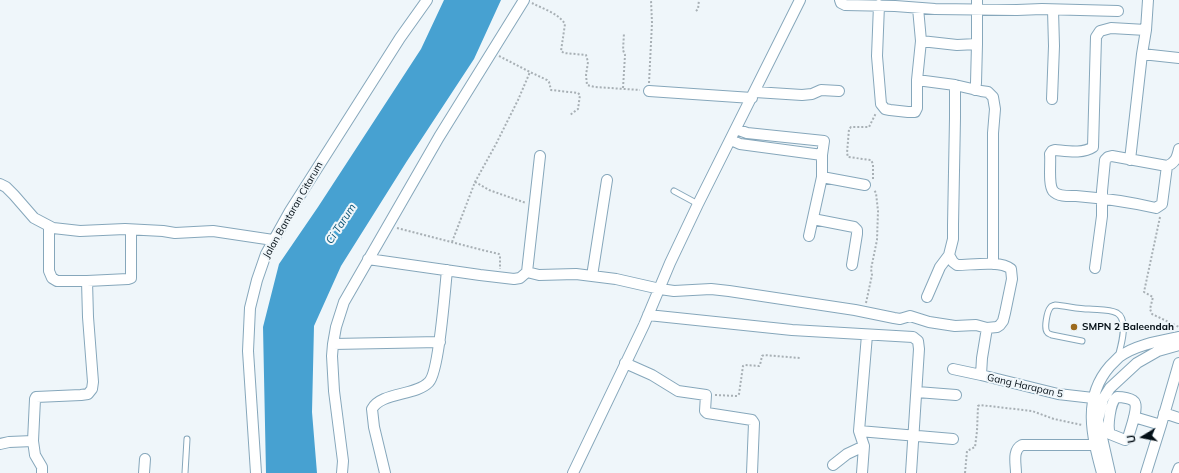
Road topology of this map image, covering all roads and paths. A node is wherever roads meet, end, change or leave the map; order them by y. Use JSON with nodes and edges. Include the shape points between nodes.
{"nodes":[{"id":1,"x":427,"y":0,"type":"edge"},
{"id":2,"x":525,"y":0,"type":"edge"},
{"id":3,"x":651,"y":0,"type":"edge"},
{"id":4,"x":699,"y":0,"type":"edge"},
{"id":5,"x":800,"y":0,"type":"edge"},
{"id":6,"x":840,"y":0,"type":"edge"},
{"id":7,"x":1148,"y":0,"type":"edge"},
{"id":8,"x":879,"y":5,"type":"junction"},
{"id":9,"x":977,"y":5,"type":"edge"},
{"id":10,"x":918,"y":8,"type":"junction"},
{"id":11,"x":1053,"y":10,"type":"junction"},
{"id":12,"x":696,"y":11,"type":"dead end"},
{"id":13,"x":1118,"y":11,"type":"dead end"},
{"id":14,"x":1146,"y":30,"type":"junction"},
{"id":15,"x":624,"y":33,"type":"dead end"},
{"id":16,"x":921,"y":41,"type":"junction"},
{"id":17,"x":977,"y":44,"type":"junction"},
{"id":18,"x":491,"y":52,"type":"junction"},
{"id":19,"x":1142,"y":54,"type":"junction"},
{"id":20,"x":1179,"y":58,"type":"edge"},
{"id":21,"x":530,"y":72,"type":"junction"},
{"id":22,"x":917,"y":80,"type":"junction"},
{"id":23,"x":955,"y":85,"type":"junction"},
{"id":24,"x":623,"y":88,"type":"junction"},
{"id":25,"x":975,"y":90,"type":"junction"},
{"id":26,"x":649,"y":91,"type":"junction"},
{"id":27,"x":839,"y":91,"type":"dead end"},
{"id":28,"x":753,"y":95,"type":"junction"},
{"id":29,"x":1052,"y":99,"type":"dead end"},
{"id":30,"x":881,"y":104,"type":"junction"},
{"id":31,"x":570,"y":115,"type":"dead end"},
{"id":32,"x":736,"y":129,"type":"junction"},
{"id":33,"x":731,"y":140,"type":"junction"},
{"id":34,"x":1179,"y":149,"type":"edge"},
{"id":35,"x":822,"y":155,"type":"junction"},
{"id":36,"x":540,"y":156,"type":"dead end"},
{"id":37,"x":1130,"y":160,"type":"junction"},
{"id":38,"x":1167,"y":166,"type":"junction"},
{"id":39,"x":822,"y":177,"type":"junction"},
{"id":40,"x":607,"y":180,"type":"dead end"},
{"id":41,"x":475,"y":182,"type":"junction"},
{"id":42,"x":0,"y":184,"type":"edge"},
{"id":43,"x":870,"y":184,"type":"junction"},
{"id":44,"x":674,"y":191,"type":"dead end"},
{"id":45,"x":1102,"y":198,"type":"junction"},
{"id":46,"x":698,"y":204,"type":"junction"},
{"id":47,"x":535,"y":206,"type":"junction"},
{"id":48,"x":1156,"y":208,"type":"junction"},
{"id":49,"x":813,"y":219,"type":"junction"},
{"id":50,"x":388,"y":225,"type":"junction"},
{"id":51,"x":49,"y":226,"type":"junction"},
{"id":52,"x":131,"y":230,"type":"junction"},
{"id":53,"x":809,"y":236,"type":"dead end"},
{"id":54,"x":273,"y":240,"type":"junction"},
{"id":55,"x":452,"y":242,"type":"junction"},
{"id":56,"x":949,"y":255,"type":"junction"},
{"id":57,"x":368,"y":259,"type":"junction"},
{"id":58,"x":993,"y":264,"type":"junction"},
{"id":59,"x":852,"y":265,"type":"dead end"},
{"id":60,"x":1095,"y":268,"type":"dead end"},
{"id":61,"x":447,"y":270,"type":"junction"},
{"id":62,"x":527,"y":272,"type":"junction"},
{"id":63,"x":592,"y":276,"type":"junction"},
{"id":64,"x":499,"y":277,"type":"junction"},
{"id":65,"x":87,"y":281,"type":"junction"},
{"id":66,"x":660,"y":289,"type":"junction"},
{"id":67,"x":926,"y":297,"type":"dead end"},
{"id":68,"x":864,"y":312,"type":"junction"},
{"id":69,"x":648,"y":315,"type":"junction"},
{"id":70,"x":1179,"y":327,"type":"edge"},
{"id":71,"x":987,"y":328,"type":"junction"},
{"id":72,"x":866,"y":335,"type":"junction"},
{"id":73,"x":1179,"y":337,"type":"edge"},
{"id":74,"x":1082,"y":341,"type":"dead end"},
{"id":75,"x":440,"y":342,"type":"junction"},
{"id":76,"x":332,"y":344,"type":"junction"},
{"id":77,"x":1179,"y":345,"type":"edge"},
{"id":78,"x":800,"y":358,"type":"dead end"},
{"id":79,"x":1118,"y":358,"type":"junction"},
{"id":80,"x":625,"y":363,"type":"junction"},
{"id":81,"x":1179,"y":363,"type":"edge"},
{"id":82,"x":953,"y":369,"type":"dead end"},
{"id":83,"x":981,"y":375,"type":"junction"},
{"id":84,"x":917,"y":392,"type":"junction"},
{"id":85,"x":706,"y":395,"type":"junction"},
{"id":86,"x":956,"y":395,"type":"dead end"},
{"id":87,"x":1093,"y":398,"type":"junction"},
{"id":88,"x":1164,"y":413,"type":"junction"},
{"id":89,"x":1134,"y":417,"type":"dead end"},
{"id":90,"x":1179,"y":418,"type":"edge"},
{"id":91,"x":1161,"y":425,"type":"junction"},
{"id":92,"x":1091,"y":426,"type":"junction"},
{"id":93,"x":859,"y":431,"type":"junction"},
{"id":94,"x":914,"y":436,"type":"junction"},
{"id":95,"x":187,"y":439,"type":"dead end"},
{"id":96,"x":953,"y":439,"type":"dead end"},
{"id":97,"x":33,"y":441,"type":"junction"},
{"id":98,"x":0,"y":444,"type":"edge"},
{"id":99,"x":1094,"y":445,"type":"junction"},
{"id":100,"x":864,"y":446,"type":"junction"},
{"id":101,"x":145,"y":459,"type":"dead end"},
{"id":102,"x":833,"y":465,"type":"dead end"},
{"id":103,"x":1179,"y":468,"type":"edge"},
{"id":104,"x":42,"y":473,"type":"edge"},
{"id":105,"x":144,"y":473,"type":"edge"},
{"id":106,"x":185,"y":473,"type":"edge"},
{"id":107,"x":256,"y":473,"type":"edge"},
{"id":108,"x":342,"y":473,"type":"edge"},
{"id":109,"x":385,"y":473,"type":"edge"},
{"id":110,"x":573,"y":473,"type":"edge"},
{"id":111,"x":752,"y":473,"type":"edge"},
{"id":112,"x":862,"y":473,"type":"edge"},
{"id":113,"x":911,"y":473,"type":"edge"},
{"id":114,"x":965,"y":473,"type":"edge"},
{"id":115,"x":1016,"y":473,"type":"edge"},
{"id":116,"x":1102,"y":473,"type":"edge"},
{"id":117,"x":1110,"y":473,"type":"edge"},
{"id":118,"x":1146,"y":473,"type":"edge"},
{"id":119,"x":1177,"y":473,"type":"edge"}],
"edges":[{"from":1,"to":54,"type":"street","name":"Jalan Bantaran Citarum","via":[[400,38]]},
{"from":2,"to":18,"type":"street"},
{"from":2,"to":24,"type":"path","via":[[554,14],[565,24],[561,51],[586,55],[587,85]]},
{"from":3,"to":26,"type":"path"},
{"from":4,"to":12,"type":"path"},
{"from":5,"to":28,"type":"street"},
{"from":6,"to":8,"type":"street","via":[[845,5]]},
{"from":7,"to":14,"type":"street"},
{"from":8,"to":10,"type":"street"},
{"from":8,"to":30,"type":"street","via":[[877,56]]},
{"from":9,"to":10,"type":"street"},
{"from":9,"to":11,"type":"street"},
{"from":9,"to":17,"type":"street"},
{"from":10,"to":16,"type":"street"},
{"from":11,"to":13,"type":"street"},
{"from":11,"to":29,"type":"street"},
{"from":14,"to":19,"type":"street"},
{"from":14,"to":45,"type":"street","via":[[1111,28],[1100,31],[1096,37],[1094,144],[1086,150],[1054,150],[1050,154],[1050,181],[1056,194]]},
{"from":15,"to":24,"type":"path"},
{"from":16,"to":17,"type":"street","via":[[957,45]]},
{"from":16,"to":22,"type":"street"},
{"from":17,"to":25,"type":"street"},
{"from":18,"to":21,"type":"path"},
{"from":18,"to":50,"type":"street"},
{"from":19,"to":20,"type":"street"},
{"from":19,"to":37,"type":"street"},
{"from":21,"to":31,"type":"path","via":[[547,80],[551,90],[578,93],[578,109]]},
{"from":21,"to":41,"type":"path"},
{"from":22,"to":23,"type":"street"},
{"from":22,"to":30,"type":"street","via":[[917,108],[914,112],[890,110]]},
{"from":23,"to":25,"type":"street"},
{"from":23,"to":56,"type":"street","via":[[953,239]]},
{"from":24,"to":26,"type":"path"},
{"from":25,"to":58,"type":"street","via":[[988,92],[994,101],[995,109]]},
{"from":26,"to":28,"type":"street"},
{"from":27,"to":28,"type":"street","via":[[821,90],[802,95]]},
{"from":28,"to":32,"type":"street"},
{"from":30,"to":43,"type":"path","via":[[869,127],[849,128],[848,157],[871,160],[873,164]]},
{"from":32,"to":33,"type":"street"},
{"from":32,"to":35,"type":"street","via":[[747,133],[824,141]]},
{"from":33,"to":35,"type":"street","via":[[740,144]]},
{"from":33,"to":46,"type":"street"},
{"from":34,"to":38,"type":"street","via":[[1175,162]]},
{"from":35,"to":39,"type":"street"},
{"from":36,"to":47,"type":"street"},
{"from":37,"to":38,"type":"street"},
{"from":37,"to":45,"type":"street","via":[[1112,156],[1105,160]]},
{"from":38,"to":48,"type":"street","via":[[1163,199]]},
{"from":39,"to":43,"type":"street"},
{"from":39,"to":49,"type":"street"},
{"from":40,"to":63,"type":"street"},
{"from":41,"to":47,"type":"path","via":[[489,190]]},
{"from":41,"to":55,"type":"path"},
{"from":42,"to":51,"type":"street","via":[[6,187],[34,218]]},
{"from":43,"to":68,"type":"path","via":[[876,193],[877,240]]},
{"from":44,"to":46,"type":"lane"},
{"from":45,"to":48,"type":"street"},
{"from":45,"to":60,"type":"street"},
{"from":46,"to":66,"type":"street"},
{"from":47,"to":62,"type":"street"},
{"from":48,"to":70,"type":"path","via":[[1160,217],[1144,292],[1153,298],[1150,309],[1152,314]]},
{"from":49,"to":53,"type":"street"},
{"from":49,"to":59,"type":"street","via":[[854,227],[857,234]]},
{"from":50,"to":55,"type":"path"},
{"from":50,"to":57,"type":"street"},
{"from":51,"to":52,"type":"street","via":[[80,231]]},
{"from":51,"to":65,"type":"street","via":[[49,270],[52,278],[57,281]]},
{"from":52,"to":54,"type":"street","via":[[175,233],[213,231]]},
{"from":52,"to":65,"type":"street","via":[[131,278]]},
{"from":54,"to":107,"type":"street","name":"Jalan Bantaran Citarum","via":[[257,280],[250,308],[248,351]]},
{"from":55,"to":64,"type":"path","via":[[499,254]]},
{"from":56,"to":58,"type":"street","via":[[958,265]]},
{"from":56,"to":67,"type":"street","via":[[940,267]]},
{"from":57,"to":61,"type":"street"},
{"from":57,"to":76,"type":"street","via":[[344,302]]},
{"from":58,"to":71,"type":"street","via":[[1009,267],[1012,278],[1003,321],[997,327]]},
{"from":61,"to":64,"type":"street"},
{"from":61,"to":75,"type":"street"},
{"from":62,"to":63,"type":"street","via":[[539,275]]},
{"from":62,"to":64,"type":"street","via":[[520,278]]},
{"from":63,"to":66,"type":"street"},
{"from":65,"to":97,"type":"street","via":[[92,389],[88,394],[81,395],[35,397]]},
{"from":66,"to":68,"type":"street","via":[[729,291]]},
{"from":66,"to":69,"type":"street"},
{"from":68,"to":71,"type":"street","via":[[894,318],[910,316],[955,326],[976,325]]},
{"from":69,"to":72,"type":"street","via":[[786,330]]},
{"from":69,"to":80,"type":"street"},
{"from":71,"to":83,"type":"street","name":"Gang Harapan 5"},
{"from":72,"to":84,"type":"street","via":[[913,337],[918,341],[920,349]]},
{"from":72,"to":93,"type":"street"},
{"from":73,"to":79,"type":"street","via":[[1133,349]]},
{"from":74,"to":79,"type":"lane","via":[[1052,335],[1046,331],[1048,312],[1052,306],[1112,311],[1118,314],[1122,319],[1123,330]]},
{"from":75,"to":76,"type":"street"},
{"from":75,"to":109,"type":"street","via":[[430,382],[422,388],[383,400],[372,409]]},
{"from":76,"to":108,"type":"street"},
{"from":77,"to":117,"type":"street","via":[[1158,351],[1137,363],[1110,388],[1103,399],[1098,420]]},
{"from":78,"to":85,"type":"path","via":[[764,355],[759,366],[743,366],[737,396]]},
{"from":79,"to":87,"type":"street","via":[[1101,378]]},
{"from":80,"to":85,"type":"street","via":[[652,375],[678,391]]},
{"from":80,"to":110,"type":"street"},
{"from":81,"to":88,"type":"street"},
{"from":82,"to":83,"type":"street"},
{"from":83,"to":87,"type":"street","name":"Gang Harapan 5","via":[[1058,394]]},
{"from":84,"to":86,"type":"street"},
{"from":84,"to":94,"type":"street"},
{"from":85,"to":111,"type":"street","via":[[707,413],[752,420],[754,423]]},
{"from":87,"to":92,"type":"street"},
{"from":88,"to":90,"type":"street"},
{"from":88,"to":91,"type":"street"},
{"from":89,"to":91,"type":"street"},
{"from":91,"to":118,"type":"street"},
{"from":92,"to":99,"type":"street"},
{"from":92,"to":114,"type":"path","via":[[1054,419],[1032,411],[980,405],[974,447],[967,451]]},
{"from":93,"to":94,"type":"street"},
{"from":93,"to":100,"type":"street"},
{"from":94,"to":96,"type":"street"},
{"from":94,"to":113,"type":"street"},
{"from":95,"to":106,"type":"lane"},
{"from":97,"to":98,"type":"street"},
{"from":97,"to":104,"type":"street"},
{"from":99,"to":115,"type":"street","via":[[1022,445],[1016,453]]},
{"from":99,"to":116,"type":"street"},
{"from":100,"to":102,"type":"street","via":[[847,454]]},
{"from":100,"to":112,"type":"street"},
{"from":101,"to":105,"type":"street"},
{"from":103,"to":119,"type":"street"}]}
